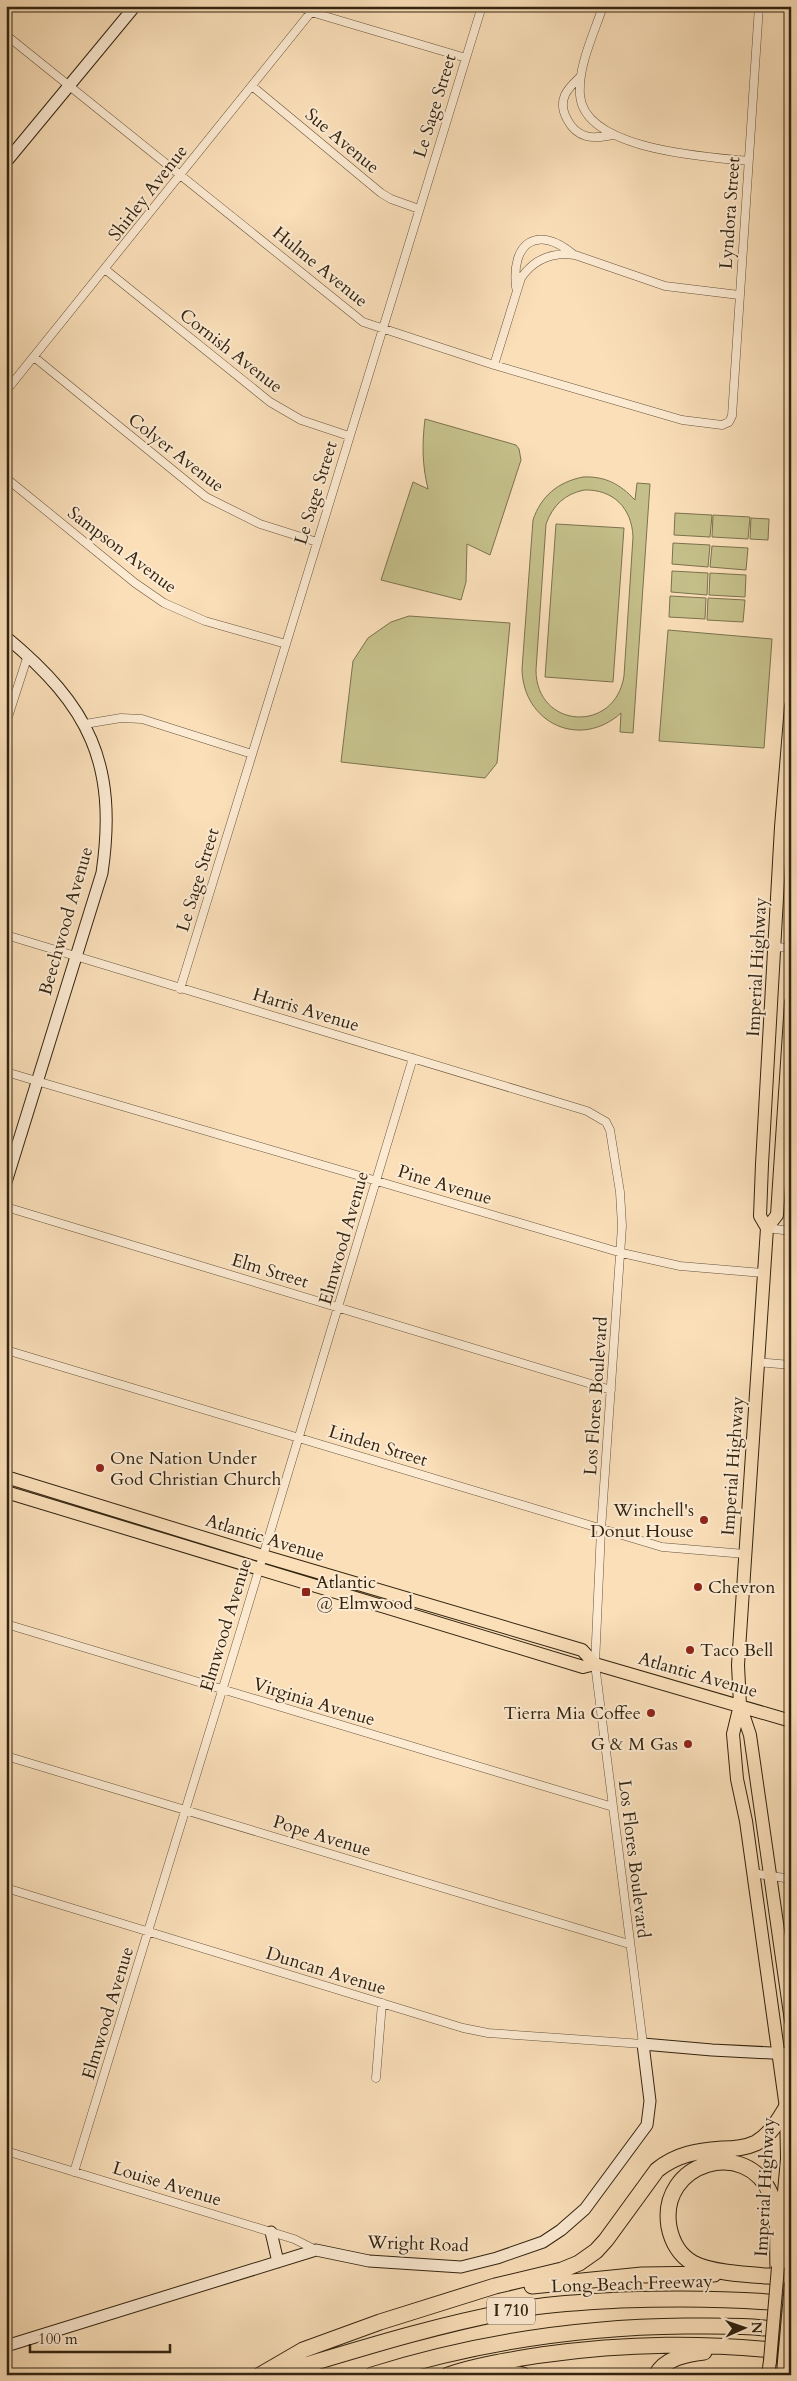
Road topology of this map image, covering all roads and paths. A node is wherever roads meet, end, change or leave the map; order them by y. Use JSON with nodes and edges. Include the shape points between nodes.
{"nodes":[{"id":1,"x":135,"y":6,"type":"edge"},
{"id":2,"x":300,"y":6,"type":"edge"},
{"id":3,"x":482,"y":6,"type":"edge"},
{"id":4,"x":604,"y":6,"type":"edge"},
{"id":5,"x":759,"y":6,"type":"edge"},
{"id":6,"x":311,"y":12,"type":"junction"},
{"id":7,"x":6,"y":35,"type":"edge"},
{"id":8,"x":466,"y":58,"type":"junction"},
{"id":9,"x":580,"y":77,"type":"junction"},
{"id":10,"x":69,"y":85,"type":"junction"},
{"id":11,"x":252,"y":86,"type":"junction"},
{"id":12,"x":614,"y":135,"type":"junction"},
{"id":13,"x":748,"y":161,"type":"junction"},
{"id":14,"x":6,"y":162,"type":"edge"},
{"id":15,"x":181,"y":174,"type":"junction"},
{"id":16,"x":419,"y":209,"type":"junction"},
{"id":17,"x":575,"y":255,"type":"junction"},
{"id":18,"x":106,"y":270,"type":"junction"},
{"id":19,"x":516,"y":290,"type":"junction"},
{"id":20,"x":739,"y":295,"type":"junction"},
{"id":21,"x":382,"y":328,"type":"junction"},
{"id":22,"x":34,"y":358,"type":"junction"},
{"id":23,"x":494,"y":365,"type":"junction"},
{"id":24,"x":6,"y":391,"type":"edge"},
{"id":25,"x":730,"y":422,"type":"joint"},
{"id":26,"x":349,"y":436,"type":"junction"},
{"id":27,"x":6,"y":478,"type":"edge"},
{"id":28,"x":317,"y":542,"type":"junction"},
{"id":29,"x":6,"y":637,"type":"edge"},
{"id":30,"x":286,"y":644,"type":"junction"},
{"id":31,"x":28,"y":655,"type":"junction"},
{"id":32,"x":791,"y":708,"type":"edge"},
{"id":33,"x":6,"y":722,"type":"edge"},
{"id":34,"x":85,"y":724,"type":"junction"},
{"id":35,"x":252,"y":754,"type":"junction"},
{"id":36,"x":786,"y":828,"type":"edge"},
{"id":37,"x":6,"y":935,"type":"edge"},
{"id":38,"x":775,"y":947,"type":"junction"},
{"id":39,"x":791,"y":948,"type":"edge"},
{"id":40,"x":76,"y":956,"type":"junction"},
{"id":41,"x":180,"y":988,"type":"junction"},
{"id":42,"x":791,"y":1002,"type":"edge"},
{"id":43,"x":413,"y":1058,"type":"junction"},
{"id":44,"x":6,"y":1072,"type":"edge"},
{"id":45,"x":37,"y":1082,"type":"junction"},
{"id":46,"x":596,"y":1115,"type":"joint"},
{"id":47,"x":376,"y":1180,"type":"junction"},
{"id":48,"x":6,"y":1182,"type":"edge"},
{"id":49,"x":6,"y":1208,"type":"edge"},
{"id":50,"x":767,"y":1228,"type":"junction"},
{"id":51,"x":791,"y":1230,"type":"edge"},
{"id":52,"x":622,"y":1253,"type":"junction"},
{"id":53,"x":763,"y":1273,"type":"junction"},
{"id":54,"x":339,"y":1307,"type":"junction"},
{"id":55,"x":6,"y":1350,"type":"edge"},
{"id":56,"x":757,"y":1362,"type":"junction"},
{"id":57,"x":791,"y":1365,"type":"edge"},
{"id":58,"x":611,"y":1390,"type":"junction"},
{"id":59,"x":299,"y":1438,"type":"junction"},
{"id":60,"x":6,"y":1478,"type":"edge"},
{"id":61,"x":6,"y":1492,"type":"edge"},
{"id":62,"x":602,"y":1530,"type":"junction"},
{"id":63,"x":745,"y":1554,"type":"junction"},
{"id":64,"x":263,"y":1556,"type":"junction"},
{"id":65,"x":259,"y":1570,"type":"junction"},
{"id":66,"x":6,"y":1624,"type":"edge"},
{"id":67,"x":595,"y":1664,"type":"junction"},
{"id":68,"x":222,"y":1690,"type":"junction"},
{"id":69,"x":740,"y":1705,"type":"junction"},
{"id":70,"x":791,"y":1721,"type":"edge"},
{"id":71,"x":6,"y":1756,"type":"edge"},
{"id":72,"x":612,"y":1807,"type":"junction"},
{"id":73,"x":186,"y":1810,"type":"junction"},
{"id":74,"x":752,"y":1873,"type":"junction"},
{"id":75,"x":770,"y":1875,"type":"junction"},
{"id":76,"x":791,"y":1879,"type":"edge"},
{"id":77,"x":6,"y":1888,"type":"edge"},
{"id":78,"x":149,"y":1932,"type":"junction"},
{"id":79,"x":629,"y":1944,"type":"junction"},
{"id":80,"x":382,"y":2004,"type":"junction"},
{"id":81,"x":791,"y":2021,"type":"edge"},
{"id":82,"x":643,"y":2044,"type":"junction"},
{"id":83,"x":784,"y":2054,"type":"edge"},
{"id":84,"x":376,"y":2078,"type":"dead end"},
{"id":85,"x":786,"y":2108,"type":"junction"},
{"id":86,"x":6,"y":2151,"type":"edge"},
{"id":87,"x":74,"y":2172,"type":"junction"},
{"id":88,"x":271,"y":2232,"type":"junction"},
{"id":89,"x":316,"y":2250,"type":"junction"},
{"id":90,"x":278,"y":2262,"type":"junction"},
{"id":91,"x":778,"y":2267,"type":"junction"},
{"id":92,"x":748,"y":2274,"type":"junction"},
{"id":93,"x":791,"y":2278,"type":"edge"},
{"id":94,"x":791,"y":2283,"type":"edge"},
{"id":95,"x":479,"y":2293,"type":"junction"},
{"id":96,"x":791,"y":2304,"type":"edge"},
{"id":97,"x":791,"y":2331,"type":"edge"},
{"id":98,"x":6,"y":2346,"type":"edge"},
{"id":99,"x":750,"y":2348,"type":"junction"},
{"id":100,"x":787,"y":2356,"type":"edge"},
{"id":101,"x":260,"y":2375,"type":"edge"},
{"id":102,"x":273,"y":2375,"type":"edge"},
{"id":103,"x":372,"y":2375,"type":"edge"},
{"id":104,"x":448,"y":2375,"type":"edge"},
{"id":105,"x":458,"y":2375,"type":"edge"},
{"id":106,"x":523,"y":2375,"type":"edge"},
{"id":107,"x":656,"y":2375,"type":"edge"},
{"id":108,"x":768,"y":2375,"type":"edge"},
{"id":109,"x":783,"y":2375,"type":"edge"}],
"edges":[{"from":1,"to":10,"type":"street"},
{"from":2,"to":6,"type":"street"},
{"from":3,"to":8,"type":"street","name":"Le Sage Street"},
{"from":4,"to":9,"type":"street"},
{"from":5,"to":13,"type":"street","name":"Lyndora Street"},
{"from":6,"to":8,"type":"street"},
{"from":6,"to":11,"type":"street","name":"Shirley Avenue"},
{"from":7,"to":10,"type":"street","name":"Hulme Avenue"},
{"from":8,"to":16,"type":"street","name":"Le Sage Street"},
{"from":9,"to":12,"type":"street","via":[[580,98],[586,112],[597,125]]},
{"from":9,"to":12,"type":"street","via":[[564,96],[563,106],[568,122],[586,136]]},
{"from":10,"to":14,"type":"street"},
{"from":10,"to":15,"type":"street","name":"Hulme Avenue"},
{"from":11,"to":15,"type":"street","name":"Shirley Avenue"},
{"from":11,"to":16,"type":"street","name":"Sue Avenue","via":[[381,193]]},
{"from":12,"to":13,"type":"street","via":[[682,154]]},
{"from":13,"to":20,"type":"street","name":"Lyndora Street"},
{"from":15,"to":18,"type":"street","name":"Shirley Avenue"},
{"from":15,"to":21,"type":"street","name":"Hulme Avenue","via":[[363,322]]},
{"from":16,"to":21,"type":"street","name":"Le Sage Street"},
{"from":17,"to":19,"type":"street","via":[[562,253],[539,260],[527,269]]},
{"from":17,"to":19,"type":"street","via":[[550,239],[534,241],[516,259]]},
{"from":17,"to":20,"type":"street","via":[[665,286]]},
{"from":18,"to":22,"type":"street","name":"Shirley Avenue"},
{"from":18,"to":26,"type":"street","name":"Cornish Avenue","via":[[270,402],[302,420]]},
{"from":19,"to":23,"type":"street"},
{"from":20,"to":25,"type":"street","name":"Lyndora Street"},
{"from":21,"to":23,"type":"street","name":"Hulme Avenue"},
{"from":21,"to":26,"type":"street","name":"Le Sage Street"},
{"from":22,"to":24,"type":"street","name":"Shirley Avenue"},
{"from":22,"to":28,"type":"street","name":"Colyer Avenue","via":[[206,497],[260,524]]},
{"from":23,"to":25,"type":"street","name":"Hulme Avenue","via":[[682,420],[722,425]]},
{"from":26,"to":28,"type":"street","name":"Le Sage Street"},
{"from":27,"to":30,"type":"street","name":"Sampson Avenue","via":[[164,603],[205,621]]},
{"from":28,"to":30,"type":"street","name":"Le Sage Street"},
{"from":29,"to":31,"type":"street","name":"Beechwood Avenue"},
{"from":30,"to":35,"type":"street","name":"Le Sage Street"},
{"from":31,"to":33,"type":"street"},
{"from":31,"to":34,"type":"street","name":"Beechwood Avenue","via":[[60,687]]},
{"from":32,"to":36,"type":"main road","name":"Imperial Highway"},
{"from":34,"to":35,"type":"street","via":[[121,718],[142,719]]},
{"from":34,"to":40,"type":"street","name":"Beechwood Avenue","via":[[101,767],[107,820],[102,873]]},
{"from":35,"to":41,"type":"street","name":"Le Sage Street"},
{"from":36,"to":38,"type":"main road","name":"Imperial Highway"},
{"from":37,"to":40,"type":"street","name":"Harris Avenue"},
{"from":38,"to":39,"type":"street"},
{"from":38,"to":50,"type":"main road","name":"Imperial Highway","via":[[760,1216]]},
{"from":40,"to":41,"type":"street","name":"Harris Avenue"},
{"from":40,"to":45,"type":"street","name":"Beechwood Avenue"},
{"from":41,"to":43,"type":"street","name":"Harris Avenue"},
{"from":42,"to":50,"type":"main road","name":"Imperial Highway","via":[[776,1215]]},
{"from":43,"to":46,"type":"street","name":"Harris Avenue"},
{"from":43,"to":47,"type":"street","name":"Elmwood Avenue"},
{"from":44,"to":45,"type":"street","name":"Pine Avenue"},
{"from":45,"to":47,"type":"street","name":"Pine Avenue"},
{"from":45,"to":48,"type":"street","name":"Beechwood Avenue"},
{"from":46,"to":52,"type":"street","name":"Los Flores Boulevard","via":[[606,1122],[613,1139],[620,1192]]},
{"from":47,"to":52,"type":"street","name":"Pine Avenue"},
{"from":47,"to":54,"type":"street","name":"Elmwood Avenue"},
{"from":49,"to":54,"type":"street","name":"Elm Street"},
{"from":50,"to":51,"type":"street"},
{"from":50,"to":53,"type":"main road","name":"Imperial Highway"},
{"from":52,"to":53,"type":"street","name":"Pine Avenue","via":[[680,1266]]},
{"from":52,"to":58,"type":"street","name":"Los Flores Boulevard"},
{"from":53,"to":56,"type":"main road","name":"Imperial Highway"},
{"from":54,"to":58,"type":"street","name":"Elm Street"},
{"from":54,"to":59,"type":"street","name":"Elmwood Avenue"},
{"from":55,"to":59,"type":"street","name":"Linden Street"},
{"from":56,"to":57,"type":"street"},
{"from":56,"to":63,"type":"main road","name":"Imperial Highway"},
{"from":58,"to":62,"type":"street","name":"Los Flores Boulevard"},
{"from":59,"to":62,"type":"street","name":"Linden Street"},
{"from":59,"to":64,"type":"street","name":"Elmwood Avenue"},
{"from":60,"to":64,"type":"main road","name":"Atlantic Avenue"},
{"from":61,"to":65,"type":"main road","name":"Atlantic Avenue"},
{"from":62,"to":63,"type":"street","name":"Linden Street","via":[[662,1547]]},
{"from":62,"to":67,"type":"street","name":"Los Flores Boulevard"},
{"from":63,"to":69,"type":"main road","name":"Imperial Highway","via":[[738,1666]]},
{"from":64,"to":65,"type":"street","name":"Elmwood Avenue"},
{"from":64,"to":67,"type":"main road","name":"Atlantic Avenue","via":[[582,1650]]},
{"from":65,"to":67,"type":"main road","name":"Atlantic Avenue","via":[[583,1667]]},
{"from":65,"to":68,"type":"street","name":"Elmwood Avenue"},
{"from":66,"to":68,"type":"street","name":"Virginia Avenue"},
{"from":67,"to":69,"type":"main road","name":"Atlantic Avenue"},
{"from":67,"to":72,"type":"street","name":"Los Flores Boulevard"},
{"from":68,"to":72,"type":"street","name":"Virginia Avenue"},
{"from":68,"to":73,"type":"street","name":"Elmwood Avenue"},
{"from":69,"to":70,"type":"main road","name":"Atlantic Avenue"},
{"from":69,"to":74,"type":"main road","name":"Imperial Highway","via":[[733,1734]]},
{"from":69,"to":75,"type":"main road","name":"Imperial Highway","via":[[750,1735]]},
{"from":71,"to":73,"type":"street","name":"Pope Avenue"},
{"from":72,"to":79,"type":"street","name":"Los Flores Boulevard"},
{"from":73,"to":78,"type":"street","name":"Elmwood Avenue"},
{"from":73,"to":79,"type":"street","name":"Pope Avenue"},
{"from":74,"to":75,"type":"street"},
{"from":74,"to":83,"type":"main road","name":"Imperial Highway"},
{"from":75,"to":76,"type":"street"},
{"from":75,"to":81,"type":"main road","name":"Imperial Highway"},
{"from":77,"to":78,"type":"street","name":"Duncan Avenue"},
{"from":78,"to":80,"type":"street","name":"Duncan Avenue"},
{"from":78,"to":87,"type":"street","name":"Elmwood Avenue"},
{"from":79,"to":82,"type":"street","name":"Los Flores Boulevard"},
{"from":80,"to":82,"type":"street","name":"Duncan Avenue","via":[[488,2033]]},
{"from":80,"to":84,"type":"street"},
{"from":82,"to":83,"type":"street"},
{"from":82,"to":89,"type":"street","name":"Wright Road","via":[[650,2101],[647,2125],[585,2209],[555,2234],[533,2246],[461,2267],[369,2261]]},
{"from":83,"to":85,"type":"main road","name":"Imperial Highway"},
{"from":85,"to":91,"type":"main road","name":"Imperial Highway","via":[[787,2159]]},
{"from":85,"to":95,"type":"highway","via":[[770,2132],[752,2145],[688,2153],[667,2162],[657,2170],[606,2240],[578,2263]]},
{"from":86,"to":87,"type":"street","name":"Louise Avenue"},
{"from":87,"to":88,"type":"street","name":"Louise Avenue"},
{"from":88,"to":89,"type":"street","name":"Louise Avenue"},
{"from":88,"to":90,"type":"street"},
{"from":89,"to":90,"type":"street","name":"Wright Road"},
{"from":90,"to":98,"type":"street","name":"Wright Road"},
{"from":91,"to":92,"type":"highway","via":[[777,2217],[771,2196],[756,2174],[737,2164],[714,2162],[689,2172],[671,2194],[668,2220],[676,2248],[704,2268]]},
{"from":91,"to":108,"type":"main road","name":"Imperial Highway","bridge":true},
{"from":92,"to":93,"type":"highway"},
{"from":92,"to":95,"type":"highway","via":[[590,2279]]},
{"from":94,"to":100,"type":"main road","bridge":true},
{"from":95,"to":101,"type":"highway","via":[[422,2308],[303,2350]]},
{"from":96,"to":102,"type":"highway","name":"Long Beach Freeway","number":"I 710","via":[[712,2298],[584,2302],[524,2308],[408,2334]]},
{"from":97,"to":103,"type":"highway","number":"I 710","via":[[761,2327],[648,2326],[528,2337],[470,2348]]},
{"from":99,"to":100,"type":"highway"},
{"from":99,"to":104,"type":"highway","via":[[664,2345],[582,2350],[509,2360]]},
{"from":99,"to":107,"type":"highway","via":[[689,2354],[673,2360]]},
{"from":100,"to":109,"type":"main road"},
{"from":105,"to":106,"type":"highway","via":[[499,2370]]}]}
